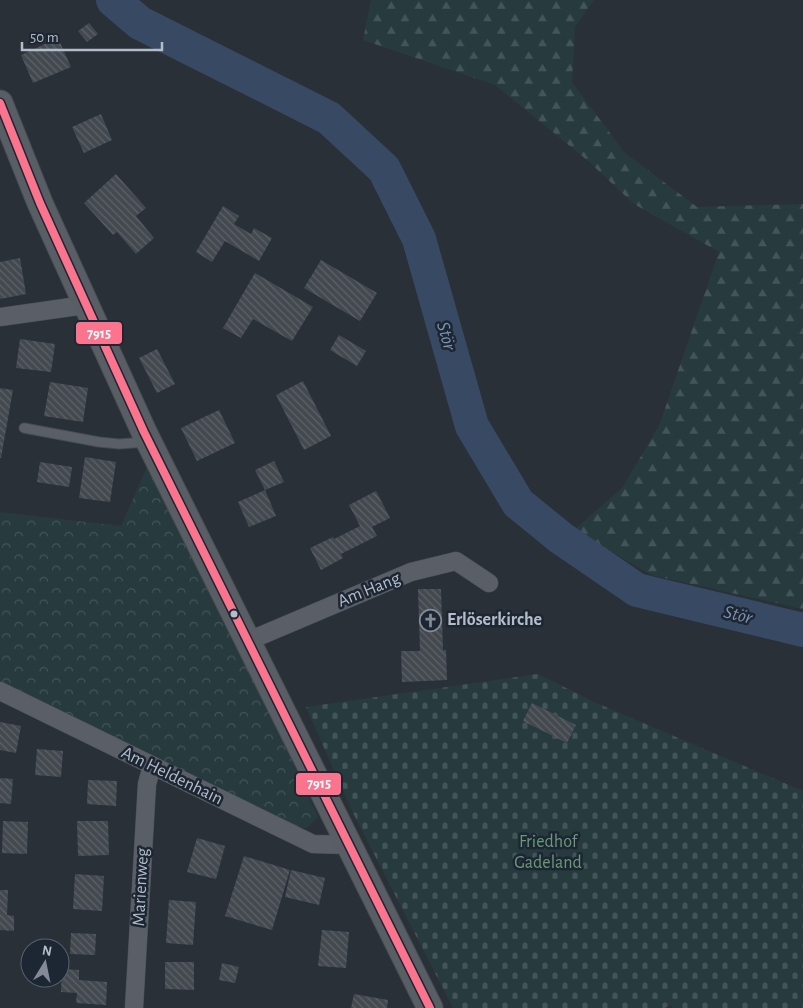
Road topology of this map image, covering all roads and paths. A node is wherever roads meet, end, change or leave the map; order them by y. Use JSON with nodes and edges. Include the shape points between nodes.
{"nodes":[{"id":1,"x":0,"y":103,"type":"edge"},
{"id":2,"x":85,"y":305,"type":"junction"},
{"id":3,"x":0,"y":317,"type":"edge"},
{"id":4,"x":24,"y":428,"type":"dead end"},
{"id":5,"x":149,"y":442,"type":"junction"},
{"id":6,"x":489,"y":583,"type":"dead end"},
{"id":7,"x":248,"y":641,"type":"junction"},
{"id":8,"x":0,"y":692,"type":"edge"},
{"id":9,"x":152,"y":766,"type":"junction"},
{"id":10,"x":349,"y":845,"type":"junction"},
{"id":11,"x":134,"y":1008,"type":"edge"},
{"id":12,"x":430,"y":1008,"type":"edge"}],
"edges":[{"from":1,"to":2,"type":"main road"},
{"from":2,"to":3,"type":"street"},
{"from":2,"to":5,"type":"main road"},
{"from":4,"to":5,"type":"lane","via":[[99,442]]},
{"from":5,"to":7,"type":"main road"},
{"from":6,"to":7,"type":"street","name":"Am Hang","via":[[456,562],[411,572]]},
{"from":7,"to":10,"type":"main road"},
{"from":8,"to":9,"type":"street","name":"Am Heldenhain"},
{"from":9,"to":10,"type":"street","name":"Am Heldenhain","via":[[312,844]]},
{"from":9,"to":11,"type":"street","name":"Marienweg","via":[[147,784]]},
{"from":10,"to":12,"type":"main road"}]}
